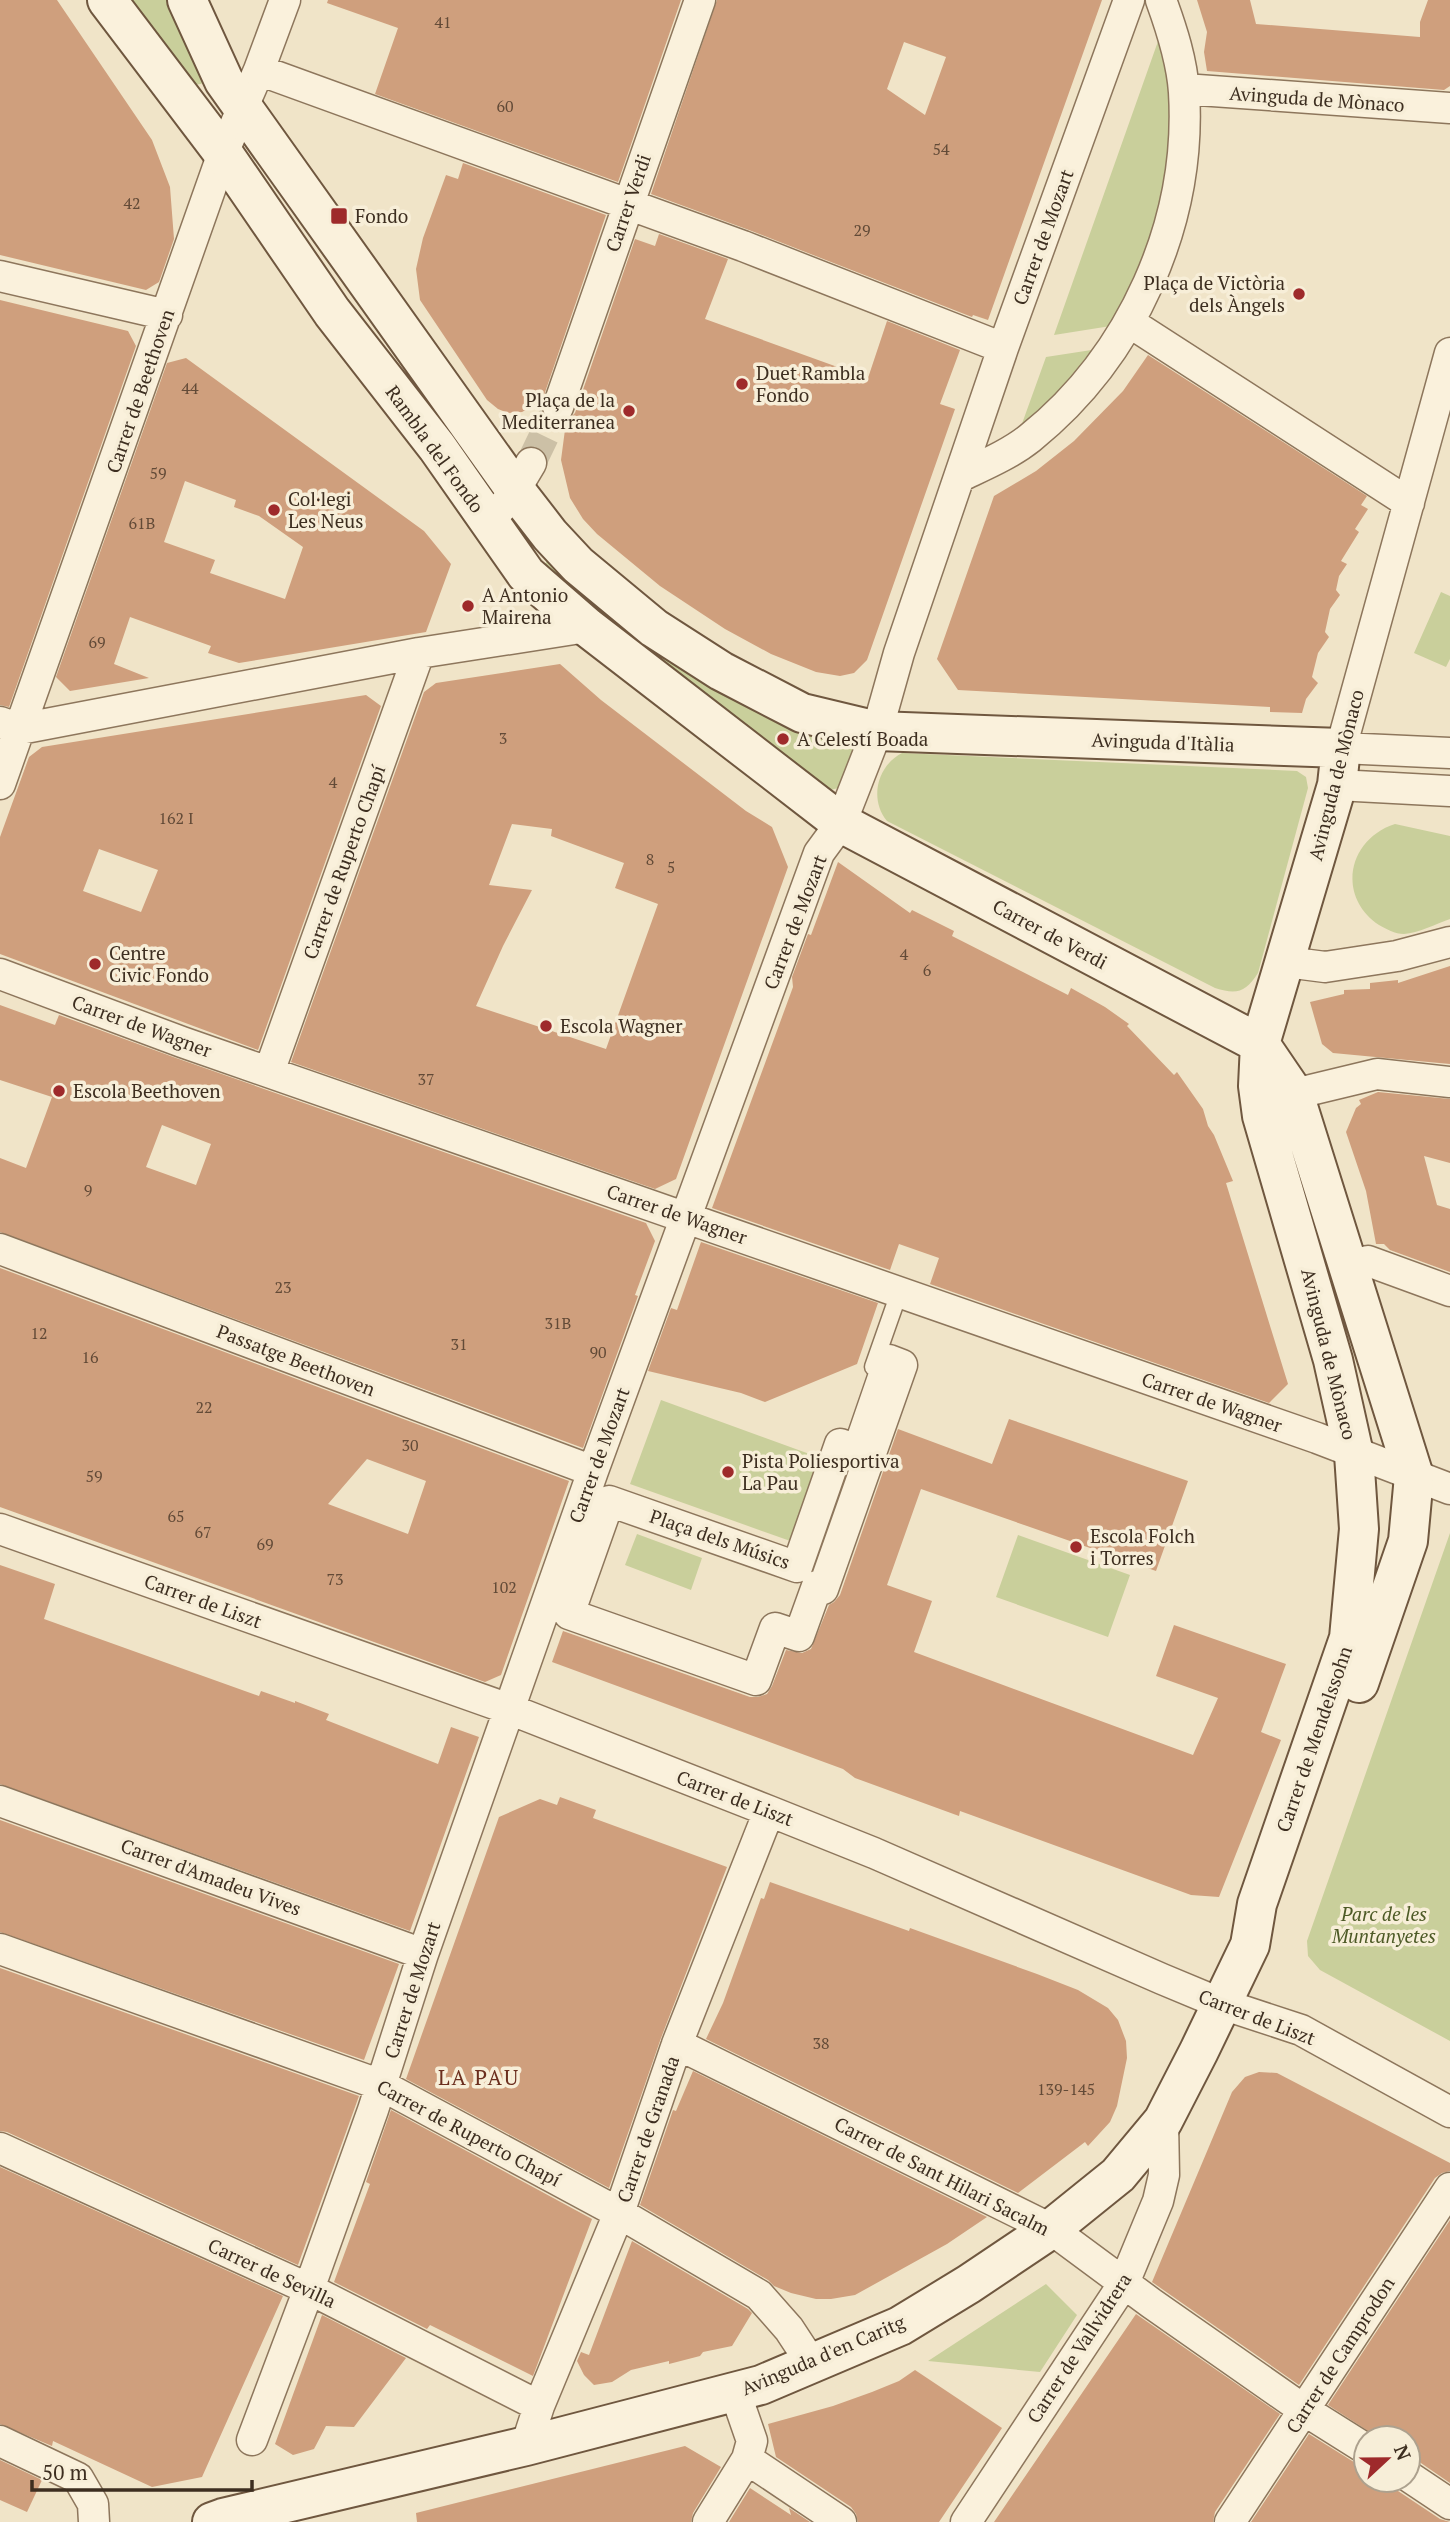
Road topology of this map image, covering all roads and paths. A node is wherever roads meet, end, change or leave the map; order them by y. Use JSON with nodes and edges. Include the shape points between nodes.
{"nodes":[{"id":1,"x":107,"y":0,"type":"edge"},
{"id":2,"x":187,"y":0,"type":"edge"},
{"id":3,"x":285,"y":0,"type":"edge"},
{"id":4,"x":700,"y":0,"type":"edge"},
{"id":5,"x":1129,"y":0,"type":"edge"},
{"id":6,"x":1161,"y":0,"type":"edge"},
{"id":7,"x":259,"y":70,"type":"junction"},
{"id":8,"x":1184,"y":89,"type":"junction"},
{"id":9,"x":243,"y":107,"type":"junction"},
{"id":10,"x":1450,"y":108,"type":"edge"},
{"id":11,"x":223,"y":153,"type":"junction"},
{"id":12,"x":627,"y":204,"type":"junction"},
{"id":13,"x":0,"y":276,"type":"edge"},
{"id":14,"x":166,"y":315,"type":"junction"},
{"id":15,"x":1129,"y":322,"type":"junction"},
{"id":16,"x":1003,"y":348,"type":"junction"},
{"id":17,"x":1450,"y":353,"type":"edge"},
{"id":18,"x":558,"y":407,"type":"tunnel mouth"},
{"id":19,"x":961,"y":476,"type":"junction"},
{"id":20,"x":523,"y":477,"type":"junction"},
{"id":21,"x":1409,"y":503,"type":"junction"},
{"id":22,"x":488,"y":520,"type":"junction"},
{"id":23,"x":587,"y":627,"type":"junction"},
{"id":24,"x":419,"y":653,"type":"junction"},
{"id":25,"x":10,"y":725,"type":"edge"},
{"id":26,"x":877,"y":731,"type":"junction"},
{"id":27,"x":1450,"y":753,"type":"edge"},
{"id":28,"x":1339,"y":767,"type":"junction"},
{"id":29,"x":0,"y":784,"type":"edge"},
{"id":30,"x":1450,"y":791,"type":"edge"},
{"id":31,"x":841,"y":823,"type":"junction"},
{"id":32,"x":1450,"y":942,"type":"edge"},
{"id":33,"x":1286,"y":962,"type":"junction"},
{"id":34,"x":0,"y":974,"type":"edge"},
{"id":35,"x":1260,"y":1044,"type":"junction"},
{"id":36,"x":269,"y":1072,"type":"junction"},
{"id":37,"x":1450,"y":1082,"type":"edge"},
{"id":38,"x":1294,"y":1094,"type":"junction"},
{"id":39,"x":1280,"y":1173,"type":"junction"},
{"id":40,"x":685,"y":1217,"type":"junction"},
{"id":41,"x":0,"y":1249,"type":"edge"},
{"id":42,"x":1350,"y":1266,"type":"junction"},
{"id":43,"x":1450,"y":1291,"type":"edge"},
{"id":44,"x":899,"y":1293,"type":"junction"},
{"id":45,"x":848,"y":1439,"type":"dead end"},
{"id":46,"x":1354,"y":1454,"type":"junction"},
{"id":47,"x":593,"y":1471,"type":"junction"},
{"id":48,"x":1414,"y":1476,"type":"junction"},
{"id":49,"x":1450,"y":1489,"type":"edge"},
{"id":50,"x":0,"y":1529,"type":"edge"},
{"id":51,"x":823,"y":1588,"type":"joint"},
{"id":52,"x":509,"y":1709,"type":"junction"},
{"id":53,"x":0,"y":1801,"type":"edge"},
{"id":54,"x":769,"y":1811,"type":"junction"},
{"id":55,"x":1252,"y":1937,"type":"junction"},
{"id":56,"x":0,"y":1950,"type":"edge"},
{"id":57,"x":423,"y":1954,"type":"junction"},
{"id":58,"x":1222,"y":2004,"type":"junction"},
{"id":59,"x":677,"y":2044,"type":"junction"},
{"id":60,"x":381,"y":2085,"type":"junction"},
{"id":61,"x":1450,"y":2112,"type":"edge"},
{"id":62,"x":1163,"y":2121,"type":"junction"},
{"id":63,"x":0,"y":2148,"type":"edge"},
{"id":64,"x":1450,"y":2188,"type":"edge"},
{"id":65,"x":619,"y":2213,"type":"junction"},
{"id":66,"x":1051,"y":2228,"type":"junction"},
{"id":67,"x":1124,"y":2283,"type":"junction"},
{"id":68,"x":309,"y":2289,"type":"junction"},
{"id":69,"x":812,"y":2364,"type":"junction"},
{"id":70,"x":736,"y":2392,"type":"junction"},
{"id":71,"x":539,"y":2406,"type":"junction"},
{"id":72,"x":1304,"y":2410,"type":"junction"},
{"id":73,"x":252,"y":2440,"type":"dead end"},
{"id":74,"x":1352,"y":2440,"type":"edge"},
{"id":75,"x":0,"y":2441,"type":"edge"},
{"id":76,"x":526,"y":2446,"type":"junction"},
{"id":77,"x":747,"y":2459,"type":"junction"},
{"id":78,"x":1422,"y":2485,"type":"edge"},
{"id":79,"x":1450,"y":2504,"type":"edge"},
{"id":80,"x":277,"y":2512,"type":"edge"},
{"id":81,"x":94,"y":2522,"type":"edge"},
{"id":82,"x":212,"y":2522,"type":"edge"},
{"id":83,"x":708,"y":2522,"type":"edge"},
{"id":84,"x":841,"y":2522,"type":"edge"},
{"id":85,"x":965,"y":2522,"type":"edge"},
{"id":86,"x":1230,"y":2522,"type":"edge"}],
"edges":[{"from":1,"to":11,"type":"street","name":"Rambla del Fondo"},
{"from":2,"to":9,"type":"street","via":[[225,82]]},
{"from":3,"to":7,"type":"street","name":"Carrer de Beethoven"},
{"from":4,"to":12,"type":"street","name":"Carrer Verdi"},
{"from":5,"to":16,"type":"street","name":"Carrer de Mozart"},
{"from":6,"to":8,"type":"street"},
{"from":7,"to":9,"type":"street","name":"Carrer de Beethoven"},
{"from":7,"to":12,"type":"street"},
{"from":8,"to":10,"type":"street","name":"Avinguda de Mònaco"},
{"from":8,"to":15,"type":"street","via":[[1178,192],[1169,228]]},
{"from":9,"to":11,"type":"street","name":"Carrer de Beethoven"},
{"from":9,"to":20,"type":"street"},
{"from":11,"to":14,"type":"street","name":"Carrer de Beethoven"},
{"from":11,"to":22,"type":"street","name":"Rambla del Fondo","via":[[332,312]]},
{"from":12,"to":16,"type":"street"},
{"from":12,"to":18,"type":"street","name":"Carrer Verdi"},
{"from":13,"to":14,"type":"street"},
{"from":14,"to":25,"type":"street","name":"Carrer de Beethoven"},
{"from":15,"to":19,"type":"street","via":[[1119,341],[1058,413],[1029,439]]},
{"from":15,"to":21,"type":"street"},
{"from":16,"to":19,"type":"street","name":"Carrer de Mozart"},
{"from":17,"to":21,"type":"street","name":"Avinguda de Mònaco"},
{"from":19,"to":26,"type":"street","name":"Carrer de Mozart","via":[[899,653]]},
{"from":20,"to":22,"type":"street"},
{"from":20,"to":26,"type":"street","via":[[550,535],[578,565],[654,628],[721,671],[802,713]]},
{"from":21,"to":28,"type":"street","name":"Avinguda de Mònaco"},
{"from":22,"to":23,"type":"street","name":"Rambla del Fondo","via":[[526,574]]},
{"from":23,"to":24,"type":"street"},
{"from":23,"to":31,"type":"street","name":"Rambla del Fondo"},
{"from":24,"to":25,"type":"street"},
{"from":24,"to":36,"type":"street","name":"Carrer de Ruperto Chapí"},
{"from":25,"to":29,"type":"street","name":"Carrer de Beethoven"},
{"from":26,"to":28,"type":"street","name":"Avinguda d'Itàlia"},
{"from":26,"to":31,"type":"street","name":"Carrer de Mozart"},
{"from":27,"to":28,"type":"street","name":"Avinguda d'Itàlia"},
{"from":28,"to":30,"type":"street","name":"Avinguda d'Itàlia"},
{"from":28,"to":33,"type":"street","name":"Avinguda de Mònaco"},
{"from":31,"to":35,"type":"street","name":"Carrer de Verdi"},
{"from":31,"to":40,"type":"street","name":"Carrer de Mozart","via":[[819,853]]},
{"from":32,"to":33,"type":"street","via":[[1325,967]]},
{"from":33,"to":35,"type":"street","name":"Avinguda de Mònaco"},
{"from":34,"to":36,"type":"street","name":"Carrer de Wagner"},
{"from":35,"to":38,"type":"street"},
{"from":35,"to":39,"type":"street","name":"Avinguda de Mònaco","via":[[1262,1116]]},
{"from":36,"to":40,"type":"street","name":"Carrer de Wagner"},
{"from":37,"to":38,"type":"street","via":[[1377,1074]]},
{"from":38,"to":42,"type":"street"},
{"from":39,"to":42,"type":"street","name":"Avinguda de Mònaco","via":[[1303,1193],[1323,1250],[1333,1262]]},
{"from":39,"to":46,"type":"street","name":"Avinguda de Mònaco","via":[[1333,1360]]},
{"from":40,"to":44,"type":"street","name":"Carrer de Wagner"},
{"from":40,"to":47,"type":"street","name":"Carrer de Mozart"},
{"from":41,"to":47,"type":"street","name":"Passatge Beethoven"},
{"from":42,"to":43,"type":"street","via":[[1368,1261]]},
{"from":42,"to":48,"type":"street"},
{"from":44,"to":45,"type":"lane"},
{"from":44,"to":46,"type":"street","name":"Carrer de Wagner"},
{"from":46,"to":48,"type":"street","name":"Carrer de Wagner"},
{"from":46,"to":55,"type":"street","name":"Carrer de Mendelssohn","via":[[1359,1529],[1349,1638],[1257,1904]]},
{"from":47,"to":52,"type":"street","name":"Carrer de Mozart"},
{"from":48,"to":49,"type":"street","name":"Carrer de Wagner"},
{"from":48,"to":55,"type":"street","name":"Carrer de Mendelssohn","via":[[1408,1541],[1376,1637],[1272,1913]]},
{"from":50,"to":52,"type":"street","name":"Carrer de Liszt"},
{"from":51,"to":51,"type":"street","name":"Plaça dels Músics","via":[[902,1365],[889,1360],[858,1450],[840,1444],[797,1567],[609,1501],[569,1614],[756,1680],[775,1628],[799,1636],[817,1586]]},
{"from":52,"to":54,"type":"street","name":"Carrer de Liszt"},
{"from":52,"to":57,"type":"street","name":"Carrer de Mozart"},
{"from":53,"to":57,"type":"street","name":"Carrer d'Amadeu Vives"},
{"from":54,"to":58,"type":"street","name":"Carrer de Liszt"},
{"from":54,"to":59,"type":"street","name":"Carrer de Granada"},
{"from":55,"to":58,"type":"street","name":"Carrer de Mendelssohn"},
{"from":56,"to":60,"type":"street","name":"Carrer de Ruperto Chapí"},
{"from":57,"to":60,"type":"street","name":"Carrer de Mozart"},
{"from":58,"to":61,"type":"street","name":"Carrer de Liszt","via":[[1301,2030]]},
{"from":58,"to":62,"type":"street","name":"Avinguda d'en Caritg"},
{"from":59,"to":65,"type":"street","name":"Carrer de Granada"},
{"from":59,"to":66,"type":"street","name":"Carrer de Sant Hilari Sacalm"},
{"from":60,"to":65,"type":"street","name":"Carrer de Ruperto Chapí"},
{"from":60,"to":68,"type":"street","name":"Carrer de Mozart"},
{"from":62,"to":66,"type":"street","name":"Avinguda d'en Caritg","via":[[1118,2175]]},
{"from":62,"to":67,"type":"street","name":"Carrer de Vallvidrera","via":[[1164,2175],[1158,2201]]},
{"from":63,"to":68,"type":"street","name":"Carrer de Sevilla"},
{"from":64,"to":72,"type":"street","name":"Carrer de Camprodon"},
{"from":65,"to":69,"type":"street","name":"Carrer de Ruperto Chapí","via":[[759,2295]]},
{"from":65,"to":71,"type":"street","name":"Carrer de Granada"},
{"from":66,"to":67,"type":"street","name":"Carrer de Sant Hilari Sacalm"},
{"from":66,"to":69,"type":"street","name":"Avinguda d'en Caritg","via":[[900,2326]]},
{"from":67,"to":72,"type":"street","name":"Carrer de Sant Hilari Sacalm"},
{"from":67,"to":85,"type":"street","name":"Carrer de Vallvidrera"},
{"from":68,"to":71,"type":"street","name":"Carrer de Sevilla"},
{"from":68,"to":73,"type":"street","name":"Carrer de Mozart"},
{"from":69,"to":70,"type":"street","name":"Avinguda d'en Caritg"},
{"from":70,"to":76,"type":"street","name":"Avinguda d'en Caritg"},
{"from":70,"to":77,"type":"street","via":[[752,2441]]},
{"from":71,"to":76,"type":"street","name":"Carrer de Granada"},
{"from":72,"to":74,"type":"street","name":"Carrer de Sant Hilari Sacalm"},
{"from":72,"to":86,"type":"street","name":"Carrer de Camprodon"},
{"from":75,"to":81,"type":"street","via":[[78,2478],[93,2504]]},
{"from":76,"to":80,"type":"street","name":"Avinguda d'en Caritg"},
{"from":77,"to":83,"type":"street"},
{"from":77,"to":84,"type":"street"},
{"from":78,"to":79,"type":"street"},
{"from":80,"to":82,"type":"street","name":"Avinguda d'en Caritg"}]}
